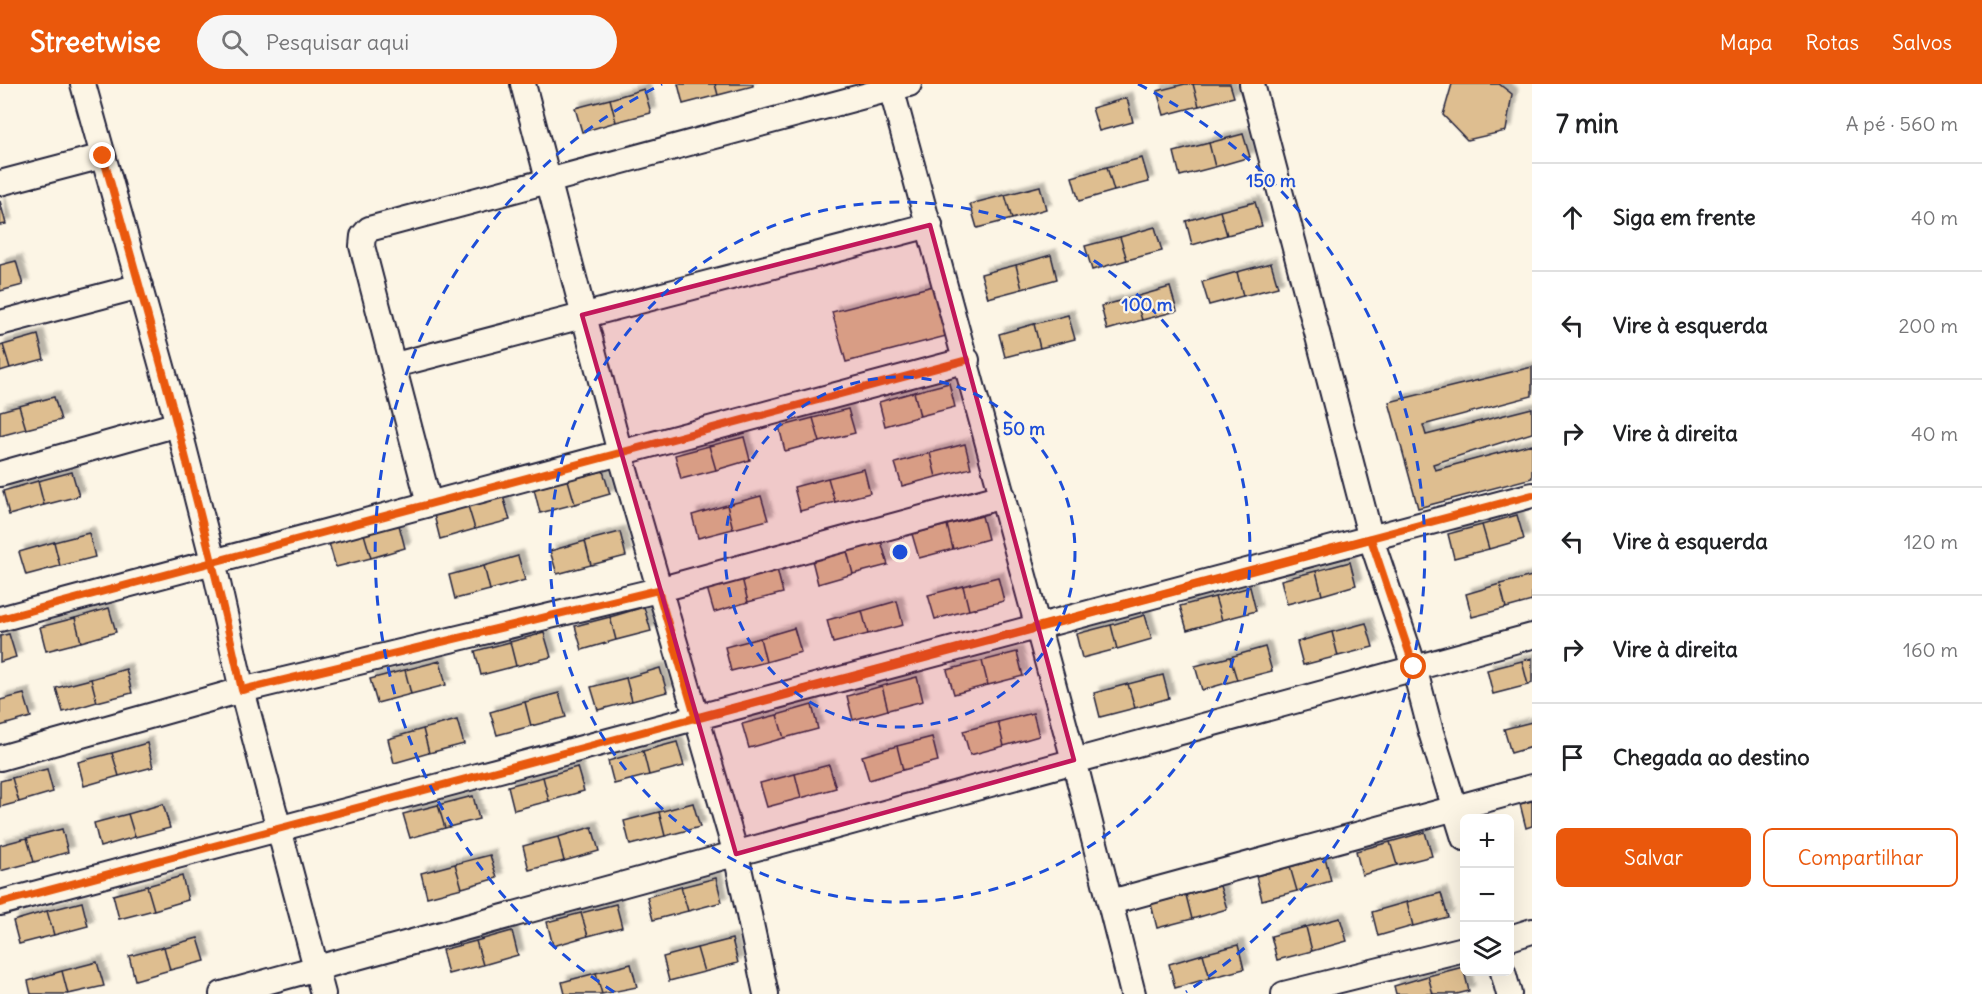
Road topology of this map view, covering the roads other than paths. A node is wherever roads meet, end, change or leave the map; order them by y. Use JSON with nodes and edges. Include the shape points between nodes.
{"nodes":[{"id":1,"x":83,"y":84,"type":"edge"},
{"id":2,"x":523,"y":84,"type":"edge"},
{"id":3,"x":1252,"y":84,"type":"edge"},
{"id":4,"x":897,"y":85,"type":"edge"},
{"id":5,"x":103,"y":156,"type":"junction"},
{"id":6,"x":547,"y":179,"type":"junction"},
{"id":7,"x":0,"y":183,"type":"edge"},
{"id":8,"x":930,"y":225,"type":"junction"},
{"id":9,"x":140,"y":286,"type":"junction"},
{"id":10,"x":582,"y":315,"type":"junction"},
{"id":11,"x":0,"y":323,"type":"edge"},
{"id":12,"x":967,"y":360,"type":"junction"},
{"id":13,"x":394,"y":365,"type":"junction"},
{"id":14,"x":178,"y":424,"type":"junction"},
{"id":15,"x":620,"y":453,"type":"junction"},
{"id":16,"x":0,"y":474,"type":"edge"},
{"id":17,"x":1532,"y":495,"type":"edge"},
{"id":18,"x":1003,"y":496,"type":"junction"},
{"id":19,"x":429,"y":503,"type":"junction"},
{"id":20,"x":1371,"y":539,"type":"junction"},
{"id":21,"x":213,"y":561,"type":"junction"},
{"id":22,"x":658,"y":590,"type":"junction"},
{"id":23,"x":0,"y":619,"type":"edge"},
{"id":24,"x":1038,"y":626,"type":"junction"},
{"id":25,"x":1532,"y":636,"type":"edge"},
{"id":26,"x":1414,"y":667,"type":"junction"},
{"id":27,"x":242,"y":690,"type":"junction"},
{"id":28,"x":696,"y":719,"type":"junction"},
{"id":29,"x":0,"y":758,"type":"edge"},
{"id":30,"x":1074,"y":760,"type":"junction"},
{"id":31,"x":1532,"y":787,"type":"edge"},
{"id":32,"x":1456,"y":808,"type":"junction"},
{"id":33,"x":1460,"y":823,"type":"edge"},
{"id":34,"x":279,"y":829,"type":"junction"},
{"id":35,"x":736,"y":854,"type":"junction"},
{"id":36,"x":1111,"y":902,"type":"junction"},
{"id":37,"x":0,"y":903,"type":"edge"},
{"id":38,"x":1532,"y":931,"type":"edge"},
{"id":39,"x":1514,"y":936,"type":"edge"},
{"id":40,"x":1460,"y":950,"type":"edge"},
{"id":41,"x":317,"y":970,"type":"junction"},
{"id":42,"x":1504,"y":976,"type":"edge"},
{"id":43,"x":764,"y":993,"type":"edge"},
{"id":44,"x":222,"y":994,"type":"edge"},
{"id":45,"x":323,"y":994,"type":"edge"},
{"id":46,"x":1132,"y":994,"type":"edge"},
{"id":47,"x":1284,"y":994,"type":"edge"},
{"id":48,"x":1509,"y":994,"type":"edge"}],
"edges":[{"from":1,"to":5,"type":"street"},
{"from":2,"to":6,"type":"street"},
{"from":3,"to":20,"type":"street"},
{"from":4,"to":6,"type":"street"},
{"from":4,"to":8,"type":"street"},
{"from":5,"to":7,"type":"street"},
{"from":5,"to":9,"type":"street"},
{"from":6,"to":10,"type":"street"},
{"from":6,"to":13,"type":"street","via":[[369,229],[363,236],[362,246]]},
{"from":8,"to":10,"type":"street"},
{"from":8,"to":12,"type":"street"},
{"from":9,"to":11,"type":"street"},
{"from":9,"to":14,"type":"street"},
{"from":10,"to":13,"type":"street"},
{"from":10,"to":15,"type":"street"},
{"from":12,"to":15,"type":"street"},
{"from":12,"to":18,"type":"street"},
{"from":13,"to":19,"type":"street"},
{"from":14,"to":16,"type":"street"},
{"from":14,"to":21,"type":"street"},
{"from":15,"to":19,"type":"street"},
{"from":15,"to":22,"type":"street"},
{"from":17,"to":20,"type":"street"},
{"from":18,"to":22,"type":"street"},
{"from":18,"to":24,"type":"street"},
{"from":19,"to":21,"type":"street"},
{"from":20,"to":24,"type":"street"},
{"from":20,"to":26,"type":"street"},
{"from":21,"to":23,"type":"street"},
{"from":21,"to":27,"type":"street"},
{"from":22,"to":27,"type":"street"},
{"from":22,"to":28,"type":"street"},
{"from":24,"to":28,"type":"street"},
{"from":24,"to":30,"type":"street"},
{"from":25,"to":26,"type":"street"},
{"from":26,"to":30,"type":"street"},
{"from":26,"to":32,"type":"street"},
{"from":27,"to":29,"type":"street"},
{"from":27,"to":34,"type":"street"},
{"from":28,"to":34,"type":"street"},
{"from":28,"to":35,"type":"street"},
{"from":30,"to":35,"type":"street"},
{"from":30,"to":36,"type":"street"},
{"from":31,"to":32,"type":"street"},
{"from":32,"to":33,"type":"street"},
{"from":32,"to":36,"type":"street"},
{"from":34,"to":37,"type":"street"},
{"from":34,"to":41,"type":"street"},
{"from":35,"to":41,"type":"street"},
{"from":35,"to":43,"type":"street"},
{"from":36,"to":46,"type":"street"},
{"from":38,"to":39,"type":"street"},
{"from":40,"to":47,"type":"street"},
{"from":41,"to":44,"type":"street"},
{"from":41,"to":45,"type":"street"},
{"from":42,"to":48,"type":"street"}]}
